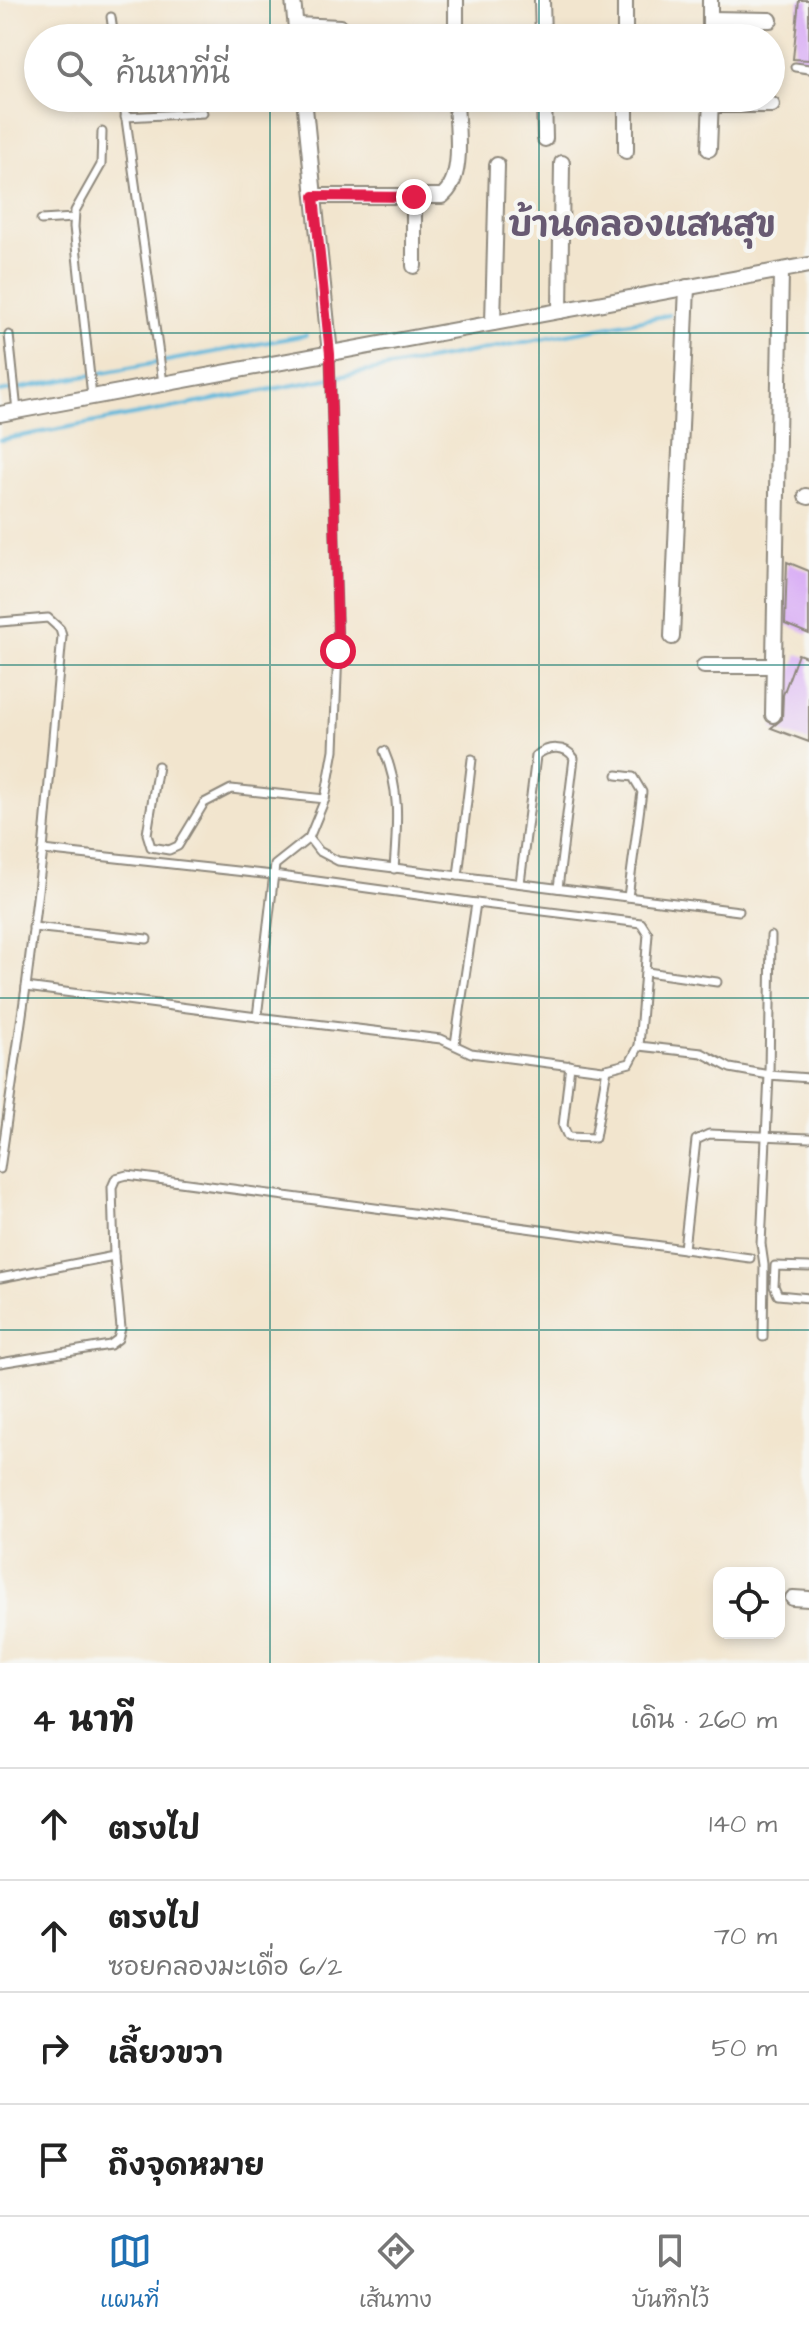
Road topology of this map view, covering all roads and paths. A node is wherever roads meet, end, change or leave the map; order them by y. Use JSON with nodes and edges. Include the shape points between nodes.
{"nodes":[{"id":1,"x":293,"y":0,"type":"edge"},
{"id":2,"x":456,"y":0,"type":"edge"},
{"id":3,"x":542,"y":0,"type":"edge"},
{"id":4,"x":625,"y":0,"type":"edge"},
{"id":5,"x":710,"y":0,"type":"edge"},
{"id":6,"x":111,"y":17,"type":"dead end"},
{"id":7,"x":710,"y":19,"type":"junction"},
{"id":8,"x":770,"y":20,"type":"dead end"},
{"id":9,"x":112,"y":24,"type":"edge"},
{"id":10,"x":295,"y":24,"type":"edge"},
{"id":11,"x":456,"y":24,"type":"edge"},
{"id":12,"x":543,"y":24,"type":"edge"},
{"id":13,"x":625,"y":24,"type":"edge"},
{"id":14,"x":710,"y":24,"type":"edge"},
{"id":15,"x":795,"y":67,"type":"dead end"},
{"id":16,"x":809,"y":69,"type":"edge"},
{"id":17,"x":124,"y":112,"type":"edge"},
{"id":18,"x":305,"y":112,"type":"edge"},
{"id":19,"x":456,"y":112,"type":"edge"},
{"id":20,"x":544,"y":112,"type":"edge"},
{"id":21,"x":626,"y":112,"type":"edge"},
{"id":22,"x":711,"y":112,"type":"edge"},
{"id":23,"x":203,"y":113,"type":"dead end"},
{"id":24,"x":125,"y":117,"type":"junction"},
{"id":25,"x":102,"y":132,"type":"dead end"},
{"id":26,"x":545,"y":139,"type":"dead end"},
{"id":27,"x":709,"y":149,"type":"dead end"},
{"id":28,"x":626,"y":151,"type":"dead end"},
{"id":29,"x":562,"y":163,"type":"dead end"},
{"id":30,"x":497,"y":165,"type":"dead end"},
{"id":31,"x":314,"y":196,"type":"junction"},
{"id":32,"x":414,"y":197,"type":"junction"},
{"id":33,"x":74,"y":218,"type":"junction"},
{"id":34,"x":41,"y":220,"type":"dead end"},
{"id":35,"x":809,"y":265,"type":"edge"},
{"id":36,"x":414,"y":266,"type":"dead end"},
{"id":37,"x":781,"y":271,"type":"junction"},
{"id":38,"x":687,"y":287,"type":"junction"},
{"id":39,"x":560,"y":311,"type":"junction"},
{"id":40,"x":493,"y":323,"type":"junction"},
{"id":41,"x":9,"y":335,"type":"dead end"},
{"id":42,"x":330,"y":354,"type":"junction"},
{"id":43,"x":163,"y":383,"type":"junction"},
{"id":44,"x":92,"y":396,"type":"junction"},
{"id":45,"x":17,"y":411,"type":"junction"},
{"id":46,"x":0,"y":414,"type":"edge"},
{"id":47,"x":0,"y":622,"type":"edge"},
{"id":48,"x":672,"y":637,"type":"dead end"},
{"id":49,"x":704,"y":666,"type":"dead end"},
{"id":50,"x":773,"y":666,"type":"junction"},
{"id":51,"x":773,"y":715,"type":"dead end"},
{"id":52,"x":384,"y":751,"type":"dead end"},
{"id":53,"x":472,"y":759,"type":"dead end"},
{"id":54,"x":158,"y":766,"type":"dead end"},
{"id":55,"x":617,"y":775,"type":"dead end"},
{"id":56,"x":325,"y":799,"type":"junction"},
{"id":57,"x":309,"y":838,"type":"junction"},
{"id":58,"x":43,"y":850,"type":"junction"},
{"id":59,"x":394,"y":869,"type":"junction"},
{"id":60,"x":273,"y":875,"type":"junction"},
{"id":61,"x":458,"y":876,"type":"junction"},
{"id":62,"x":520,"y":883,"type":"junction"},
{"id":63,"x":558,"y":888,"type":"junction"},
{"id":64,"x":628,"y":897,"type":"junction"},
{"id":65,"x":476,"y":903,"type":"junction"},
{"id":66,"x":739,"y":911,"type":"dead end"},
{"id":67,"x":33,"y":927,"type":"junction"},
{"id":68,"x":771,"y":936,"type":"dead end"},
{"id":69,"x":147,"y":939,"type":"dead end"},
{"id":70,"x":647,"y":972,"type":"junction"},
{"id":71,"x":717,"y":982,"type":"dead end"},
{"id":72,"x":26,"y":987,"type":"junction"},
{"id":73,"x":257,"y":1017,"type":"junction"},
{"id":74,"x":455,"y":1044,"type":"junction"},
{"id":75,"x":639,"y":1046,"type":"junction"},
{"id":76,"x":570,"y":1065,"type":"junction"},
{"id":77,"x":607,"y":1069,"type":"junction"},
{"id":78,"x":769,"y":1075,"type":"junction"},
{"id":79,"x":809,"y":1078,"type":"edge"},
{"id":80,"x":4,"y":1108,"type":"edge"},
{"id":81,"x":765,"y":1136,"type":"junction"},
{"id":82,"x":809,"y":1138,"type":"edge"},
{"id":83,"x":0,"y":1169,"type":"edge"},
{"id":84,"x":684,"y":1249,"type":"junction"},
{"id":85,"x":114,"y":1256,"type":"junction"},
{"id":86,"x":750,"y":1258,"type":"dead end"},
{"id":87,"x":764,"y":1265,"type":"junction"},
{"id":88,"x":775,"y":1266,"type":"junction"},
{"id":89,"x":809,"y":1267,"type":"edge"},
{"id":90,"x":0,"y":1278,"type":"edge"},
{"id":91,"x":809,"y":1298,"type":"edge"},
{"id":92,"x":763,"y":1337,"type":"dead end"},
{"id":93,"x":0,"y":1363,"type":"edge"},
{"id":94,"x":793,"y":1598,"type":"dead end"},
{"id":95,"x":809,"y":1599,"type":"edge"}],
"edges":[{"from":1,"to":10,"type":"street"},
{"from":2,"to":11,"type":"street"},
{"from":3,"to":12,"type":"street"},
{"from":4,"to":13,"type":"street"},
{"from":5,"to":7,"type":"street"},
{"from":6,"to":9,"type":"lane"},
{"from":7,"to":8,"type":"street"},
{"from":7,"to":14,"type":"street"},
{"from":15,"to":16,"type":"lane"},
{"from":17,"to":24,"type":"lane"},
{"from":18,"to":31,"type":"street"},
{"from":19,"to":32,"type":"street","via":[[456,175],[451,189],[442,196]]},
{"from":20,"to":26,"type":"street"},
{"from":21,"to":28,"type":"street"},
{"from":22,"to":27,"type":"street"},
{"from":23,"to":24,"type":"lane"},
{"from":24,"to":43,"type":"lane"},
{"from":25,"to":33,"type":"lane","via":[[101,165]]},
{"from":29,"to":39,"type":"street"},
{"from":30,"to":40,"type":"street"},
{"from":31,"to":32,"type":"street"},
{"from":31,"to":42,"type":"street"},
{"from":32,"to":36,"type":"street"},
{"from":33,"to":34,"type":"lane"},
{"from":33,"to":44,"type":"lane"},
{"from":35,"to":37,"type":"street"},
{"from":37,"to":38,"type":"street"},
{"from":37,"to":50,"type":"street"},
{"from":38,"to":39,"type":"street"},
{"from":38,"to":48,"type":"street"},
{"from":39,"to":40,"type":"street"},
{"from":40,"to":42,"type":"street"},
{"from":41,"to":45,"type":"lane"},
{"from":42,"to":43,"type":"street"},
{"from":42,"to":56,"type":"lane","via":[[338,672]]},
{"from":43,"to":44,"type":"street"},
{"from":44,"to":45,"type":"street"},
{"from":45,"to":46,"type":"street"},
{"from":47,"to":58,"type":"lane","via":[[48,618],[60,629]]},
{"from":49,"to":50,"type":"street"},
{"from":50,"to":51,"type":"street"},
{"from":52,"to":59,"type":"lane","via":[[397,794]]},
{"from":53,"to":61,"type":"lane"},
{"from":54,"to":56,"type":"lane","via":[[147,834],[151,847],[158,849],[178,846],[204,803],[231,789]]},
{"from":55,"to":64,"type":"lane","via":[[633,777],[642,792]]},
{"from":56,"to":57,"type":"lane"},
{"from":57,"to":59,"type":"lane","via":[[327,857]]},
{"from":57,"to":60,"type":"lane","via":[[277,861]]},
{"from":58,"to":60,"type":"lane"},
{"from":58,"to":67,"type":"lane"},
{"from":59,"to":61,"type":"lane"},
{"from":60,"to":65,"type":"lane"},
{"from":60,"to":73,"type":"lane"},
{"from":61,"to":62,"type":"lane"},
{"from":62,"to":63,"type":"lane"},
{"from":62,"to":63,"type":"lane","via":[[536,756],[551,748],[568,751],[574,758]]},
{"from":63,"to":64,"type":"lane"},
{"from":64,"to":66,"type":"lane"},
{"from":65,"to":70,"type":"lane","via":[[641,923],[648,934]]},
{"from":65,"to":74,"type":"lane"},
{"from":67,"to":69,"type":"lane"},
{"from":67,"to":72,"type":"lane"},
{"from":68,"to":78,"type":"lane"},
{"from":70,"to":71,"type":"lane"},
{"from":70,"to":75,"type":"lane"},
{"from":72,"to":73,"type":"lane"},
{"from":72,"to":80,"type":"lane"},
{"from":73,"to":74,"type":"lane"},
{"from":74,"to":76,"type":"lane","via":[[471,1053]]},
{"from":75,"to":77,"type":"lane","via":[[630,1063]]},
{"from":75,"to":78,"type":"lane","via":[[702,1053],[730,1068]]},
{"from":76,"to":77,"type":"lane"},
{"from":76,"to":77,"type":"lane","via":[[563,1126],[575,1140],[595,1138]]},
{"from":78,"to":79,"type":"lane"},
{"from":78,"to":81,"type":"lane"},
{"from":80,"to":83,"type":"lane"},
{"from":81,"to":82,"type":"lane"},
{"from":81,"to":84,"type":"lane","via":[[709,1134],[696,1140]]},
{"from":81,"to":87,"type":"lane"},
{"from":84,"to":85,"type":"lane","via":[[127,1175],[116,1178],[112,1187]]},
{"from":84,"to":86,"type":"lane"},
{"from":85,"to":90,"type":"lane"},
{"from":85,"to":93,"type":"lane","via":[[118,1339],[110,1345]]},
{"from":87,"to":88,"type":"lane"},
{"from":87,"to":92,"type":"lane"},
{"from":88,"to":89,"type":"lane"},
{"from":88,"to":91,"type":"lane","via":[[778,1295]]},
{"from":94,"to":95,"type":"street"}]}
